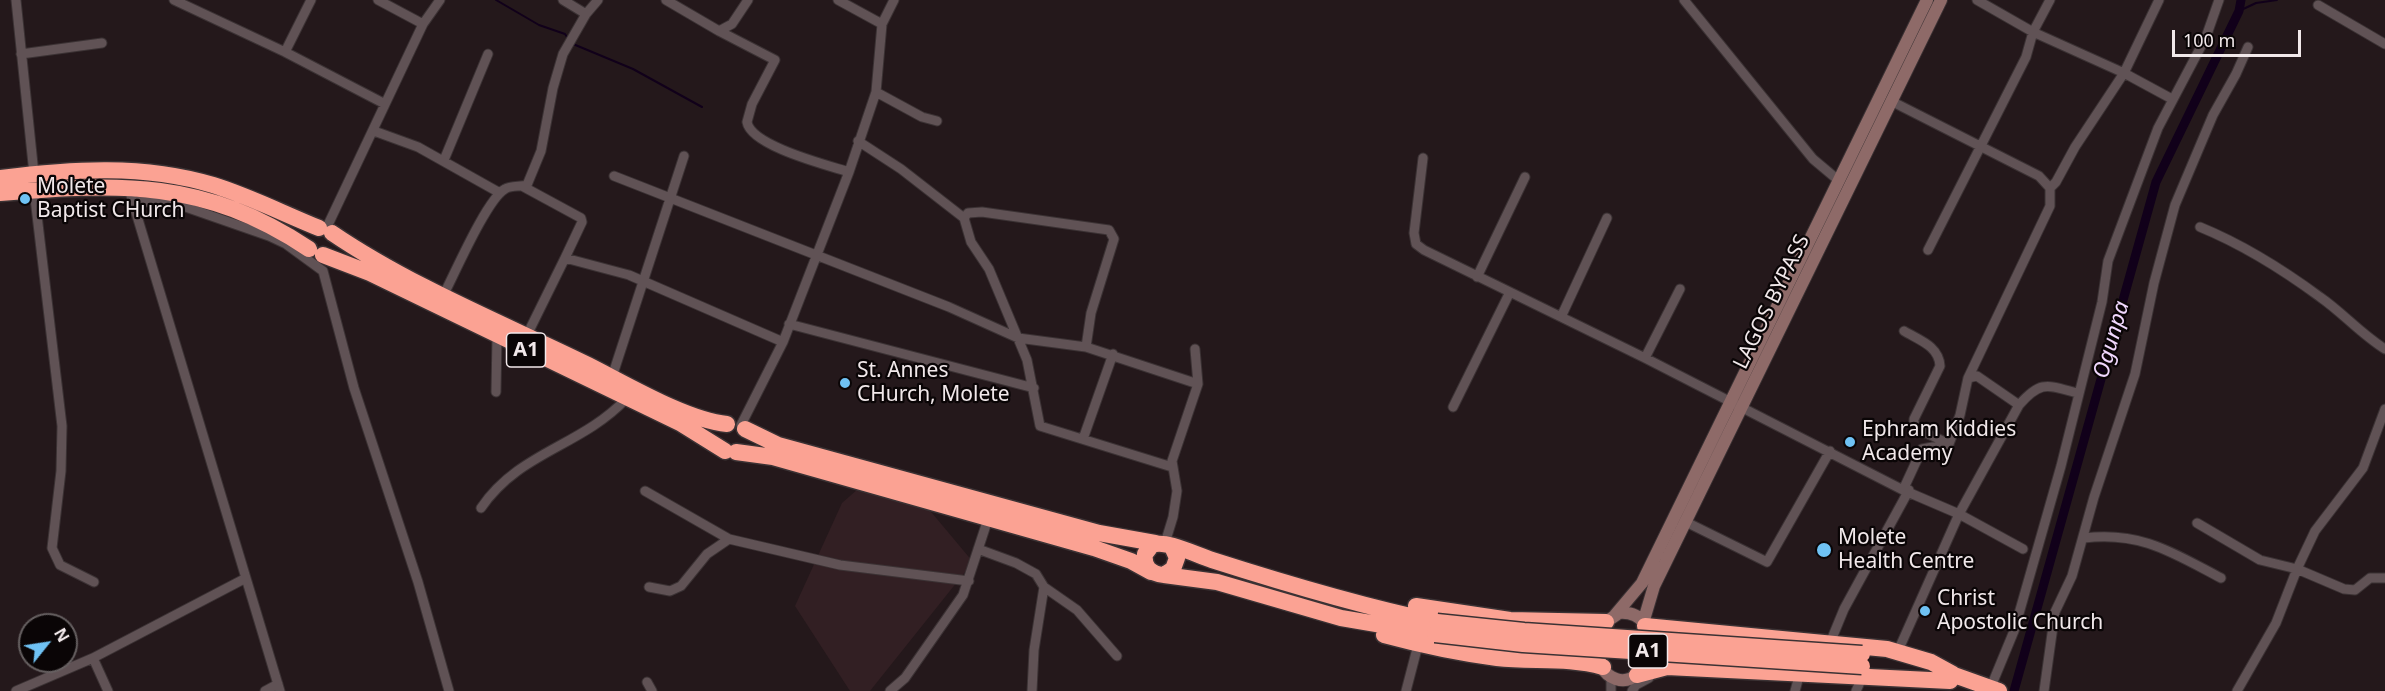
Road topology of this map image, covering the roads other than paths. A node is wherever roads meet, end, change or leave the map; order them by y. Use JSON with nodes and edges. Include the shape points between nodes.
{"nodes":[{"id":1,"x":16,"y":0,"type":"edge"},
{"id":2,"x":174,"y":0,"type":"edge"},
{"id":3,"x":311,"y":0,"type":"edge"},
{"id":4,"x":378,"y":0,"type":"edge"},
{"id":5,"x":440,"y":0,"type":"edge"},
{"id":6,"x":563,"y":0,"type":"edge"},
{"id":7,"x":598,"y":0,"type":"edge"},
{"id":8,"x":666,"y":0,"type":"edge"},
{"id":9,"x":748,"y":0,"type":"edge"},
{"id":10,"x":838,"y":0,"type":"edge"},
{"id":11,"x":894,"y":0,"type":"edge"},
{"id":12,"x":1684,"y":0,"type":"edge"},
{"id":13,"x":1927,"y":0,"type":"edge"},
{"id":14,"x":1941,"y":0,"type":"edge"},
{"id":15,"x":1977,"y":0,"type":"edge"},
{"id":16,"x":2050,"y":0,"type":"edge"},
{"id":17,"x":2159,"y":0,"type":"edge"},
{"id":18,"x":2219,"y":0,"type":"edge"},
{"id":19,"x":2318,"y":5,"type":"dead end"},
{"id":20,"x":586,"y":14,"type":"junction"},
{"id":21,"x":423,"y":24,"type":"junction"},
{"id":22,"x":882,"y":24,"type":"junction"},
{"id":23,"x":719,"y":31,"type":"junction"},
{"id":24,"x":2033,"y":32,"type":"junction"},
{"id":25,"x":102,"y":43,"type":"dead end"},
{"id":26,"x":2385,"y":44,"type":"edge"},
{"id":27,"x":2248,"y":47,"type":"dead end"},
{"id":28,"x":285,"y":52,"type":"junction"},
{"id":29,"x":21,"y":54,"type":"junction"},
{"id":30,"x":489,"y":54,"type":"dead end"},
{"id":31,"x":2124,"y":73,"type":"junction"},
{"id":32,"x":876,"y":92,"type":"junction"},
{"id":33,"x":2172,"y":99,"type":"junction"},
{"id":34,"x":1891,"y":101,"type":"junction"},
{"id":35,"x":385,"y":104,"type":"junction"},
{"id":36,"x":937,"y":121,"type":"dead end"},
{"id":37,"x":374,"y":131,"type":"junction"},
{"id":38,"x":858,"y":141,"type":"junction"},
{"id":39,"x":1980,"y":147,"type":"junction"},
{"id":40,"x":684,"y":156,"type":"dead end"},
{"id":41,"x":1424,"y":158,"type":"dead end"},
{"id":42,"x":444,"y":160,"type":"junction"},
{"id":43,"x":849,"y":172,"type":"junction"},
{"id":44,"x":614,"y":176,"type":"dead end"},
{"id":45,"x":1525,"y":177,"type":"dead end"},
{"id":46,"x":0,"y":178,"type":"edge"},
{"id":47,"x":1838,"y":180,"type":"junction"},
{"id":48,"x":34,"y":182,"type":"junction"},
{"id":49,"x":522,"y":186,"type":"junction"},
{"id":50,"x":2050,"y":188,"type":"junction"},
{"id":51,"x":0,"y":193,"type":"edge"},
{"id":52,"x":500,"y":193,"type":"junction"},
{"id":53,"x":130,"y":194,"type":"junction"},
{"id":54,"x":670,"y":199,"type":"junction"},
{"id":55,"x":964,"y":218,"type":"junction"},
{"id":56,"x":1607,"y":218,"type":"dead end"},
{"id":57,"x":2200,"y":227,"type":"dead end"},
{"id":58,"x":326,"y":230,"type":"junction"},
{"id":59,"x":1928,"y":250,"type":"dead end"},
{"id":60,"x":316,"y":252,"type":"junction"},
{"id":61,"x":815,"y":255,"type":"junction"},
{"id":62,"x":565,"y":258,"type":"junction"},
{"id":63,"x":1477,"y":277,"type":"junction"},
{"id":64,"x":642,"y":280,"type":"junction"},
{"id":65,"x":1680,"y":289,"type":"dead end"},
{"id":66,"x":1510,"y":292,"type":"junction"},
{"id":67,"x":444,"y":294,"type":"junction"},
{"id":68,"x":1561,"y":317,"type":"junction"},
{"id":69,"x":789,"y":324,"type":"junction"},
{"id":70,"x":1904,"y":331,"type":"dead end"},
{"id":71,"x":527,"y":335,"type":"junction"},
{"id":72,"x":496,"y":336,"type":"junction"},
{"id":73,"x":1018,"y":338,"type":"junction"},
{"id":74,"x":783,"y":342,"type":"junction"},
{"id":75,"x":1086,"y":347,"type":"junction"},
{"id":76,"x":2385,"y":349,"type":"edge"},
{"id":77,"x":1196,"y":350,"type":"dead end"},
{"id":78,"x":1113,"y":354,"type":"junction"},
{"id":79,"x":1645,"y":358,"type":"junction"},
{"id":80,"x":612,"y":376,"type":"junction"},
{"id":81,"x":1968,"y":378,"type":"junction"},
{"id":82,"x":1198,"y":384,"type":"junction"},
{"id":83,"x":1034,"y":388,"type":"junction"},
{"id":84,"x":496,"y":392,"type":"dead end"},
{"id":85,"x":2077,"y":393,"type":"junction"},
{"id":86,"x":626,"y":399,"type":"junction"},
{"id":87,"x":1729,"y":402,"type":"junction"},
{"id":88,"x":2019,"y":405,"type":"junction"},
{"id":89,"x":1453,"y":407,"type":"dead end"},
{"id":90,"x":1742,"y":408,"type":"junction"},
{"id":91,"x":2385,"y":409,"type":"edge"},
{"id":92,"x":738,"y":426,"type":"junction"},
{"id":93,"x":1083,"y":439,"type":"junction"},
{"id":94,"x":1949,"y":444,"type":"junction"},
{"id":95,"x":731,"y":451,"type":"junction"},
{"id":96,"x":1830,"y":452,"type":"junction"},
{"id":97,"x":1172,"y":467,"type":"junction"},
{"id":98,"x":1906,"y":490,"type":"junction"},
{"id":99,"x":645,"y":491,"type":"dead end"},
{"id":100,"x":481,"y":508,"type":"dead end"},
{"id":101,"x":1959,"y":514,"type":"junction"},
{"id":102,"x":988,"y":519,"type":"junction"},
{"id":103,"x":1686,"y":522,"type":"junction"},
{"id":104,"x":2197,"y":523,"type":"dead end"},
{"id":105,"x":2084,"y":538,"type":"junction"},
{"id":106,"x":729,"y":539,"type":"junction"},
{"id":107,"x":1164,"y":544,"type":"junction"},
{"id":108,"x":978,"y":549,"type":"junction"},
{"id":109,"x":2023,"y":549,"type":"dead end"},
{"id":110,"x":2297,"y":569,"type":"junction"},
{"id":111,"x":1158,"y":573,"type":"junction"},
{"id":112,"x":246,"y":578,"type":"junction"},
{"id":113,"x":2221,"y":578,"type":"dead end"},
{"id":114,"x":2385,"y":578,"type":"edge"},
{"id":115,"x":969,"y":581,"type":"junction"},
{"id":116,"x":94,"y":582,"type":"dead end"},
{"id":117,"x":649,"y":587,"type":"dead end"},
{"id":118,"x":1044,"y":587,"type":"junction"},
{"id":119,"x":1341,"y":600,"type":"junction"},
{"id":120,"x":1341,"y":618,"type":"junction"},
{"id":121,"x":1610,"y":619,"type":"junction"},
{"id":122,"x":1644,"y":624,"type":"junction"},
{"id":123,"x":1436,"y":628,"type":"junction"},
{"id":124,"x":1830,"y":643,"type":"junction"},
{"id":125,"x":1418,"y":645,"type":"junction"},
{"id":126,"x":1898,"y":651,"type":"junction"},
{"id":127,"x":1117,"y":656,"type":"dead end"},
{"id":128,"x":93,"y":658,"type":"junction"},
{"id":129,"x":1740,"y":670,"type":"junction"},
{"id":130,"x":1607,"y":672,"type":"junction"},
{"id":131,"x":1860,"y":674,"type":"edge"},
{"id":132,"x":1952,"y":678,"type":"junction"},
{"id":133,"x":1798,"y":680,"type":"junction"},
{"id":134,"x":647,"y":682,"type":"dead end"},
{"id":135,"x":1631,"y":684,"type":"edge"},
{"id":136,"x":279,"y":688,"type":"edge"},
{"id":137,"x":1988,"y":690,"type":"edge"},
{"id":138,"x":16,"y":691,"type":"edge"},
{"id":139,"x":108,"y":691,"type":"edge"},
{"id":140,"x":265,"y":691,"type":"edge"},
{"id":141,"x":449,"y":691,"type":"edge"},
{"id":142,"x":652,"y":691,"type":"edge"},
{"id":143,"x":890,"y":691,"type":"edge"},
{"id":144,"x":1032,"y":691,"type":"edge"},
{"id":145,"x":1406,"y":691,"type":"edge"},
{"id":146,"x":1611,"y":691,"type":"edge"},
{"id":147,"x":1795,"y":691,"type":"edge"},
{"id":148,"x":2044,"y":691,"type":"edge"},
{"id":149,"x":2237,"y":691,"type":"edge"}],
"edges":[{"from":1,"to":29,"type":"street"},
{"from":2,"to":28,"type":"street"},
{"from":3,"to":28,"type":"street"},
{"from":4,"to":21,"type":"street"},
{"from":5,"to":21,"type":"street"},
{"from":6,"to":20,"type":"street"},
{"from":7,"to":20,"type":"street"},
{"from":8,"to":23,"type":"street"},
{"from":9,"to":23,"type":"street","via":[[732,24]]},
{"from":10,"to":22,"type":"street"},
{"from":11,"to":22,"type":"street"},
{"from":12,"to":47,"type":"street","via":[[1813,159]]},
{"from":13,"to":47,"type":"main road","name":"LAGOS BYPASS"},
{"from":14,"to":34,"type":"main road","name":"LAGOS BYPASS"},
{"from":15,"to":24,"type":"street"},
{"from":16,"to":24,"type":"street"},
{"from":17,"to":31,"type":"street"},
{"from":18,"to":33,"type":"street","via":[[2205,37]]},
{"from":19,"to":26,"type":"street"},
{"from":20,"to":49,"type":"street","via":[[563,54],[541,151],[527,185]]},
{"from":21,"to":35,"type":"street"},
{"from":22,"to":32,"type":"street"},
{"from":23,"to":43,"type":"street","via":[[775,60],[752,104],[747,122],[753,134],[808,159]]},
{"from":24,"to":31,"type":"street"},
{"from":24,"to":39,"type":"street","via":[[2026,57]]},
{"from":25,"to":29,"type":"street"},
{"from":27,"to":105,"type":"street","via":[[2213,115],[2175,205],[2140,356]]},
{"from":28,"to":35,"type":"street"},
{"from":29,"to":48,"type":"street"},
{"from":30,"to":42,"type":"street"},
{"from":31,"to":33,"type":"street"},
{"from":31,"to":50,"type":"street"},
{"from":32,"to":36,"type":"street"},
{"from":32,"to":38,"type":"street"},
{"from":33,"to":85,"type":"street","via":[[2108,261],[2094,337]]},
{"from":34,"to":39,"type":"street"},
{"from":34,"to":90,"type":"main road","name":"LAGOS BYPASS"},
{"from":35,"to":37,"type":"street"},
{"from":37,"to":42,"type":"street"},
{"from":37,"to":58,"type":"street"},
{"from":38,"to":43,"type":"street"},
{"from":38,"to":55,"type":"street"},
{"from":39,"to":50,"type":"street","via":[[2039,176]]},
{"from":39,"to":59,"type":"street"},
{"from":40,"to":54,"type":"street"},
{"from":41,"to":63,"type":"street","via":[[1414,233],[1416,244]]},
{"from":42,"to":52,"type":"street"},
{"from":43,"to":61,"type":"street"},
{"from":44,"to":54,"type":"street"},
{"from":45,"to":63,"type":"street"},
{"from":46,"to":48,"type":"highway","number":"A1"},
{"from":47,"to":87,"type":"main road","name":"LAGOS BYPASS"},
{"from":48,"to":51,"type":"highway","number":"A1"},
{"from":48,"to":53,"type":"highway","number":"A1","via":[[98,186]]},
{"from":48,"to":58,"type":"highway","number":"A1","via":[[96,169],[159,173],[215,186]]},
{"from":48,"to":116,"type":"street","via":[[62,426],[52,548],[60,565]]},
{"from":49,"to":52,"type":"street","via":[[508,187]]},
{"from":49,"to":62,"type":"street","via":[[581,218]]},
{"from":50,"to":81,"type":"street","via":[[2050,206]]},
{"from":52,"to":67,"type":"street"},
{"from":53,"to":60,"type":"highway","number":"A1","via":[[161,190],[218,204],[278,229]]},
{"from":53,"to":112,"type":"street"},
{"from":53,"to":141,"type":"street","via":[[177,204],[268,236],[323,271],[354,388],[418,582]]},
{"from":54,"to":61,"type":"street"},
{"from":54,"to":64,"type":"street"},
{"from":55,"to":73,"type":"street","via":[[971,242],[989,269]]},
{"from":55,"to":75,"type":"street","via":[[968,213],[982,212],[1109,230],[1114,239],[1090,319]]},
{"from":56,"to":68,"type":"street"},
{"from":57,"to":76,"type":"street","via":[[2263,258]]},
{"from":58,"to":60,"type":"highway","via":[[309,236]]},
{"from":58,"to":60,"type":"highway","via":[[334,241],[333,249]]},
{"from":58,"to":67,"type":"highway","number":"A1","via":[[371,258]]},
{"from":60,"to":72,"type":"highway","number":"A1","via":[[370,273]]},
{"from":61,"to":69,"type":"street"},
{"from":61,"to":73,"type":"street"},
{"from":62,"to":64,"type":"street","via":[[590,262]]},
{"from":62,"to":71,"type":"street"},
{"from":63,"to":66,"type":"street"},
{"from":64,"to":74,"type":"street"},
{"from":64,"to":80,"type":"street"},
{"from":65,"to":79,"type":"street"},
{"from":66,"to":68,"type":"street"},
{"from":66,"to":89,"type":"street"},
{"from":67,"to":71,"type":"highway","number":"A1"},
{"from":68,"to":79,"type":"street"},
{"from":69,"to":74,"type":"street"},
{"from":69,"to":83,"type":"street"},
{"from":70,"to":94,"type":"street","via":[[1935,349],[1940,366],[1914,419],[1914,427]]},
{"from":71,"to":80,"type":"highway","number":"A1"},
{"from":72,"to":84,"type":"street"},
{"from":72,"to":86,"type":"highway","number":"A1"},
{"from":73,"to":75,"type":"street"},
{"from":73,"to":83,"type":"street"},
{"from":74,"to":92,"type":"street"},
{"from":75,"to":78,"type":"street"},
{"from":77,"to":82,"type":"street"},
{"from":78,"to":82,"type":"street"},
{"from":78,"to":93,"type":"street"},
{"from":79,"to":87,"type":"street"},
{"from":80,"to":92,"type":"highway","number":"A1","via":[[688,413]]},
{"from":81,"to":88,"type":"street","via":[[1977,376]]},
{"from":81,"to":94,"type":"street"},
{"from":82,"to":97,"type":"street"},
{"from":83,"to":93,"type":"street","via":[[1040,426]]},
{"from":85,"to":88,"type":"street","via":[[2043,385],[2031,391]]},
{"from":85,"to":137,"type":"street","via":[[2061,466],[2014,631]]},
{"from":86,"to":95,"type":"highway","number":"A1"},
{"from":86,"to":100,"type":"street","via":[[591,429],[505,478]]},
{"from":87,"to":90,"type":"street"},
{"from":87,"to":121,"type":"main road","name":"LAGOS BYPASS","via":[[1642,583]]},
{"from":88,"to":101,"type":"street"},
{"from":90,"to":96,"type":"street"},
{"from":90,"to":103,"type":"main road","name":"LAGOS BYPASS"},
{"from":91,"to":110,"type":"street","via":[[2357,478],[2315,531]]},
{"from":92,"to":95,"type":"highway","via":[[747,442]]},
{"from":92,"to":95,"type":"highway","via":[[719,435],[719,441]]},
{"from":92,"to":107,"type":"highway","number":"A1","via":[[778,445],[1099,533]]},
{"from":93,"to":97,"type":"street"},
{"from":94,"to":98,"type":"street","via":[[1922,449]]},
{"from":95,"to":102,"type":"highway","number":"A1","via":[[773,457]]},
{"from":96,"to":98,"type":"street"},
{"from":96,"to":103,"type":"street","via":[[1767,562]]},
{"from":97,"to":107,"type":"street","via":[[1177,491]]},
{"from":98,"to":101,"type":"street"},
{"from":98,"to":124,"type":"street"},
{"from":99,"to":106,"type":"street"},
{"from":101,"to":109,"type":"street"},
{"from":101,"to":126,"type":"street"},
{"from":102,"to":108,"type":"street"},
{"from":102,"to":111,"type":"highway","number":"A1","via":[[1113,554]]},
{"from":103,"to":122,"type":"main road","name":"LAGOS BYPASS","via":[[1648,599]]},
{"from":104,"to":110,"type":"street","via":[[2260,560]]},
{"from":105,"to":113,"type":"street","via":[[2108,536],[2147,541]]},
{"from":105,"to":148,"type":"street","via":[[2055,612]]},
{"from":106,"to":115,"type":"street","via":[[840,565]]},
{"from":106,"to":117,"type":"street","via":[[707,554],[681,586],[670,591]]},
{"from":107,"to":111,"type":"highway","via":[[1176,553],[1176,564]]},
{"from":107,"to":111,"type":"highway","via":[[1148,548],[1144,559]]},
{"from":107,"to":119,"type":"highway","number":"A1"},
{"from":108,"to":115,"type":"street"},
{"from":108,"to":118,"type":"street","via":[[1036,574]]},
{"from":110,"to":114,"type":"street","via":[[2350,591],[2370,578]]},
{"from":110,"to":149,"type":"street","via":[[2276,623]]},
{"from":111,"to":120,"type":"highway","number":"A1","via":[[1216,582]]},
{"from":112,"to":128,"type":"street"},
{"from":112,"to":136,"type":"street"},
{"from":115,"to":143,"type":"street","via":[[943,627],[905,678]]},
{"from":118,"to":127,"type":"street","via":[[1077,610]]},
{"from":118,"to":144,"type":"street"},
{"from":119,"to":121,"type":"highway","via":[[1385,601],[1510,620]]},
{"from":119,"to":123,"type":"highway","number":"A1"},
{"from":120,"to":123,"type":"highway","number":"A1"},
{"from":120,"to":125,"type":"highway"},
{"from":121,"to":122,"type":"main road","via":[[1625,613]]},
{"from":121,"to":130,"type":"main road","via":[[1599,647]]},
{"from":122,"to":124,"type":"highway"},
{"from":122,"to":135,"type":"main road","via":[[1650,648],[1646,663]]},
{"from":123,"to":131,"type":"highway","number":"A1","bridge":true,"via":[[1512,643]]},
{"from":124,"to":126,"type":"highway"},
{"from":125,"to":130,"type":"highway","via":[[1499,658],[1581,661]]},
{"from":125,"to":145,"type":"street"},
{"from":126,"to":132,"type":"highway","via":[[1931,662]]},
{"from":128,"to":138,"type":"street"},
{"from":128,"to":139,"type":"street"},
{"from":129,"to":131,"type":"highway"},
{"from":129,"to":133,"type":"street"},
{"from":129,"to":135,"type":"highway","via":[[1667,667]]},
{"from":130,"to":135,"type":"main road"},
{"from":130,"to":146,"type":"street"},
{"from":131,"to":132,"type":"highway","number":"A1"},
{"from":131,"to":133,"type":"street"},
{"from":132,"to":137,"type":"highway","number":"A1"},
{"from":133,"to":147,"type":"street"},
{"from":134,"to":142,"type":"street"},
{"from":136,"to":140,"type":"street"}]}
